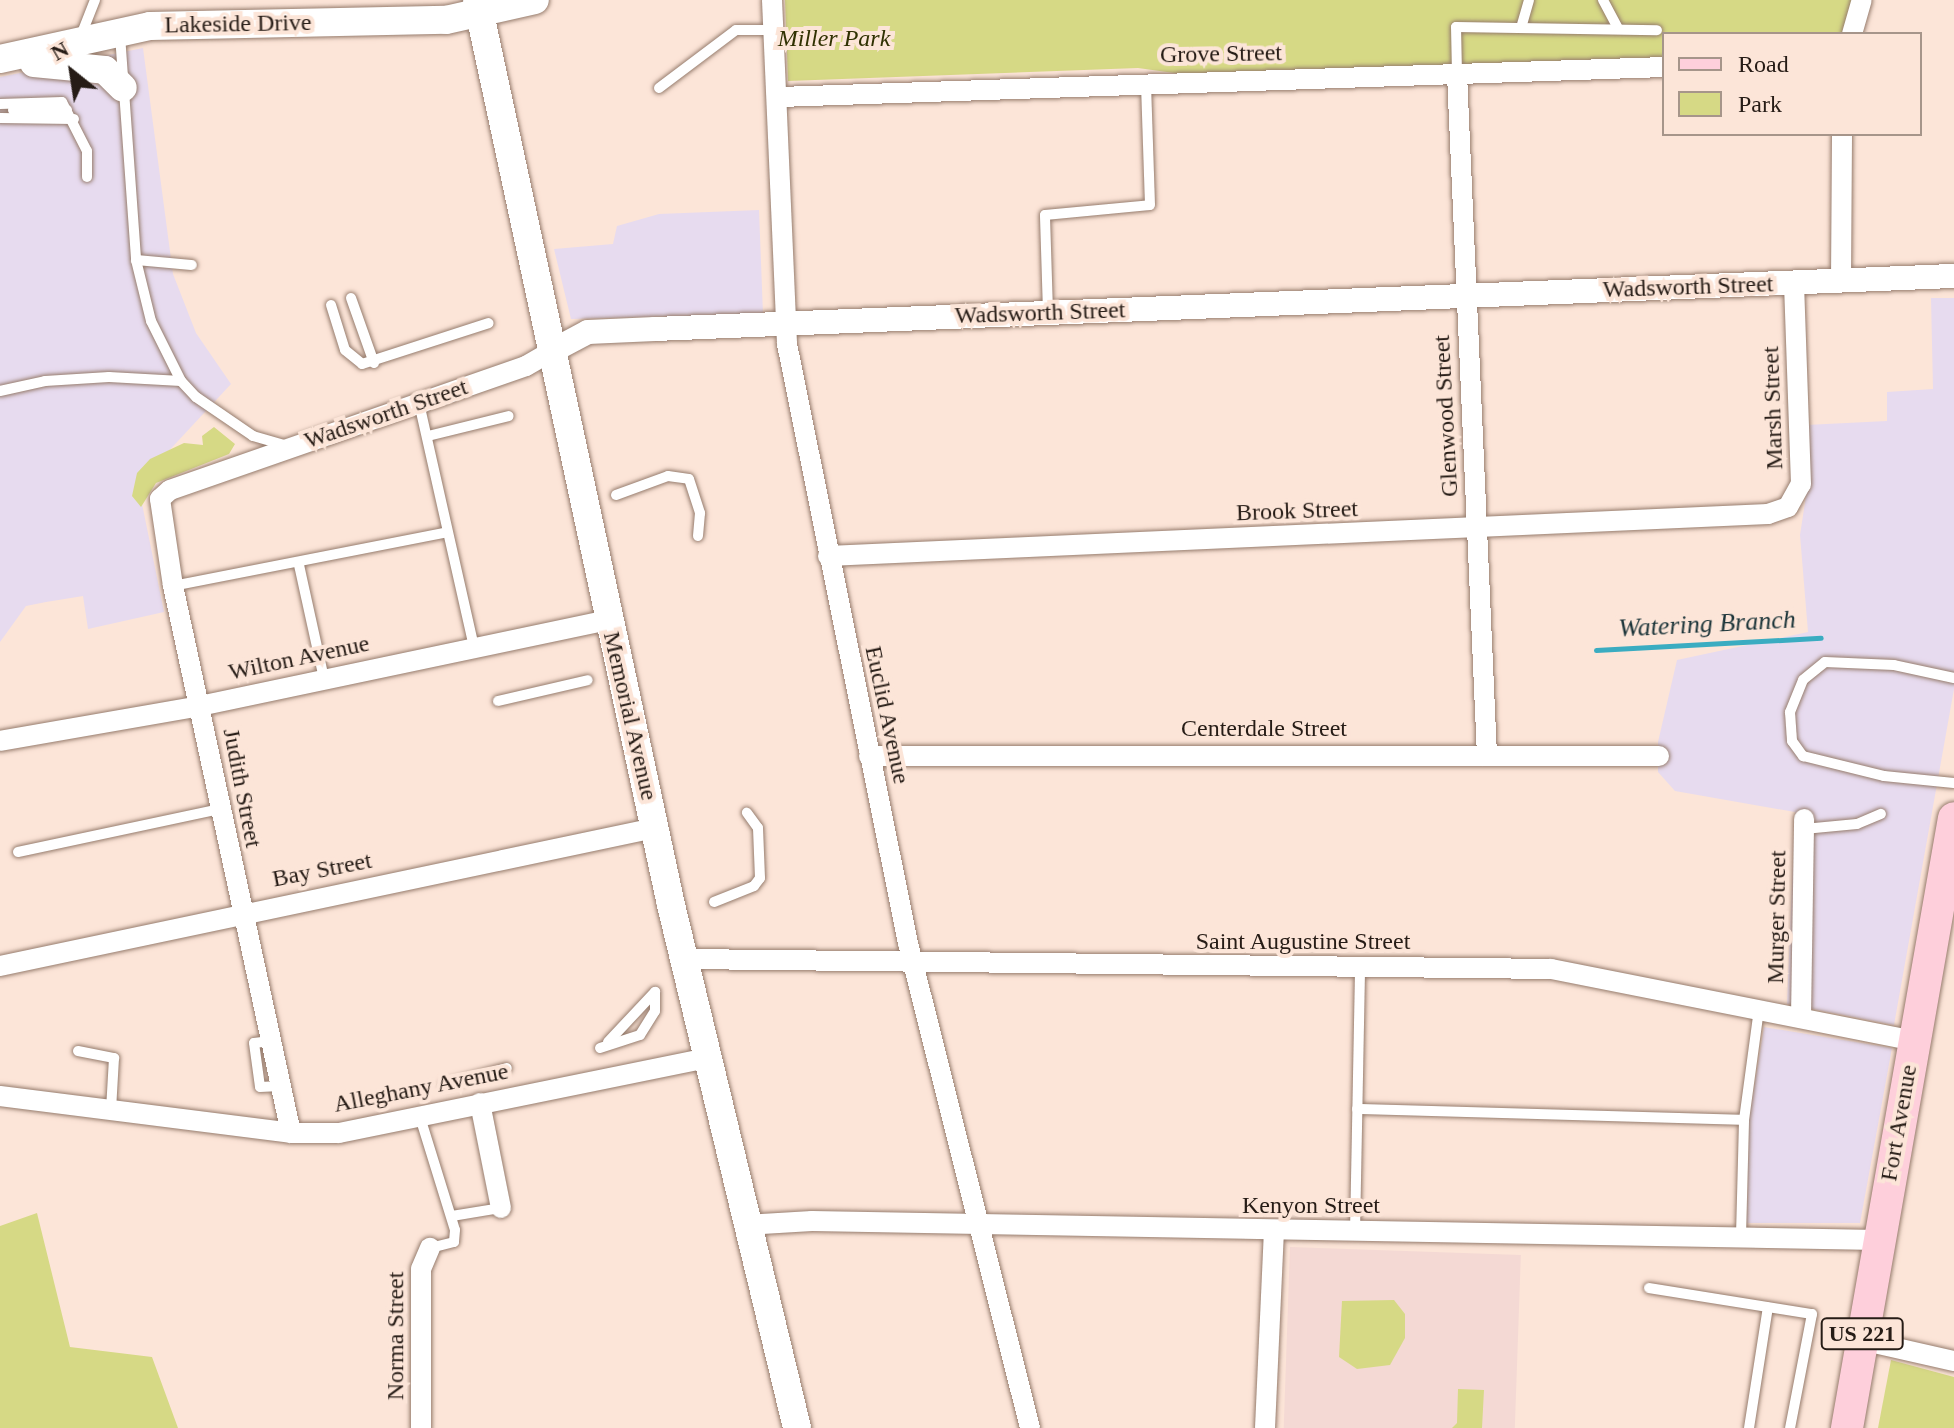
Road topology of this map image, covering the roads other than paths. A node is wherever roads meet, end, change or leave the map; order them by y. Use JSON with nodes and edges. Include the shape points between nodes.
{"nodes":[{"id":1,"x":95,"y":0,"type":"edge"},
{"id":2,"x":535,"y":0,"type":"edge"},
{"id":3,"x":772,"y":0,"type":"edge"},
{"id":4,"x":1529,"y":0,"type":"edge"},
{"id":5,"x":1603,"y":0,"type":"edge"},
{"id":6,"x":1862,"y":0,"type":"edge"},
{"id":7,"x":478,"y":8,"type":"edge"},
{"id":8,"x":1521,"y":28,"type":"junction"},
{"id":9,"x":1618,"y":28,"type":"junction"},
{"id":10,"x":775,"y":30,"type":"junction"},
{"id":11,"x":1657,"y":30,"type":"dead end"},
{"id":12,"x":120,"y":32,"type":"junction"},
{"id":13,"x":1853,"y":32,"type":"edge"},
{"id":14,"x":78,"y":44,"type":"junction"},
{"id":15,"x":5,"y":58,"type":"edge"},
{"id":16,"x":1662,"y":67,"type":"edge"},
{"id":17,"x":1457,"y":74,"type":"junction"},
{"id":18,"x":1146,"y":82,"type":"junction"},
{"id":19,"x":123,"y":88,"type":"junction"},
{"id":20,"x":659,"y":88,"type":"dead end"},
{"id":21,"x":779,"y":97,"type":"junction"},
{"id":22,"x":0,"y":104,"type":"edge"},
{"id":23,"x":0,"y":110,"type":"edge"},
{"id":24,"x":71,"y":114,"type":"junction"},
{"id":25,"x":0,"y":118,"type":"edge"},
{"id":26,"x":1842,"y":136,"type":"edge"},
{"id":27,"x":87,"y":177,"type":"dead end"},
{"id":28,"x":136,"y":260,"type":"junction"},
{"id":29,"x":192,"y":265,"type":"dead end"},
{"id":30,"x":1954,"y":276,"type":"edge"},
{"id":31,"x":1841,"y":280,"type":"junction"},
{"id":32,"x":1794,"y":282,"type":"junction"},
{"id":33,"x":1466,"y":296,"type":"junction"},
{"id":34,"x":351,"y":298,"type":"dead end"},
{"id":35,"x":331,"y":305,"type":"dead end"},
{"id":36,"x":1048,"y":312,"type":"junction"},
{"id":37,"x":489,"y":323,"type":"dead end"},
{"id":38,"x":786,"y":323,"type":"junction"},
{"id":39,"x":554,"y":350,"type":"junction"},
{"id":40,"x":374,"y":363,"type":"junction"},
{"id":41,"x":181,"y":381,"type":"junction"},
{"id":42,"x":0,"y":391,"type":"edge"},
{"id":43,"x":419,"y":403,"type":"junction"},
{"id":44,"x":509,"y":416,"type":"dead end"},
{"id":45,"x":428,"y":436,"type":"junction"},
{"id":46,"x":291,"y":447,"type":"junction"},
{"id":47,"x":616,"y":495,"type":"dead end"},
{"id":48,"x":160,"y":499,"type":"joint"},
{"id":49,"x":1768,"y":514,"type":"joint"},
{"id":50,"x":1477,"y":530,"type":"junction"},
{"id":51,"x":447,"y":532,"type":"junction"},
{"id":52,"x":698,"y":536,"type":"dead end"},
{"id":53,"x":828,"y":556,"type":"junction"},
{"id":54,"x":299,"y":565,"type":"junction"},
{"id":55,"x":173,"y":586,"type":"junction"},
{"id":56,"x":608,"y":620,"type":"junction"},
{"id":57,"x":474,"y":648,"type":"junction"},
{"id":58,"x":1954,"y":678,"type":"edge"},
{"id":59,"x":324,"y":679,"type":"junction"},
{"id":60,"x":588,"y":680,"type":"dead end"},
{"id":61,"x":498,"y":701,"type":"dead end"},
{"id":62,"x":200,"y":706,"type":"junction"},
{"id":63,"x":0,"y":741,"type":"edge"},
{"id":64,"x":869,"y":756,"type":"junction"},
{"id":65,"x":1487,"y":756,"type":"junction"},
{"id":66,"x":1659,"y":756,"type":"dead end"},
{"id":67,"x":1954,"y":783,"type":"edge"},
{"id":68,"x":220,"y":809,"type":"junction"},
{"id":69,"x":747,"y":813,"type":"dead end"},
{"id":70,"x":1881,"y":814,"type":"dead end"},
{"id":71,"x":1954,"y":818,"type":"edge"},
{"id":72,"x":1804,"y":824,"type":"joint"},
{"id":73,"x":655,"y":828,"type":"junction"},
{"id":74,"x":18,"y":852,"type":"dead end"},
{"id":75,"x":714,"y":902,"type":"dead end"},
{"id":76,"x":241,"y":912,"type":"junction"},
{"id":77,"x":685,"y":959,"type":"junction"},
{"id":78,"x":914,"y":965,"type":"junction"},
{"id":79,"x":0,"y":966,"type":"edge"},
{"id":80,"x":1360,"y":968,"type":"junction"},
{"id":81,"x":655,"y":992,"type":"joint"},
{"id":82,"x":1759,"y":1009,"type":"junction"},
{"id":83,"x":1801,"y":1017,"type":"junction"},
{"id":84,"x":1914,"y":1041,"type":"junction"},
{"id":85,"x":78,"y":1051,"type":"dead end"},
{"id":86,"x":707,"y":1058,"type":"junction"},
{"id":87,"x":507,"y":1068,"type":"dead end"},
{"id":88,"x":445,"y":1085,"type":"dead end"},
{"id":89,"x":0,"y":1096,"type":"edge"},
{"id":90,"x":480,"y":1103,"type":"junction"},
{"id":91,"x":1357,"y":1109,"type":"junction"},
{"id":92,"x":111,"y":1110,"type":"junction"},
{"id":93,"x":420,"y":1117,"type":"junction"},
{"id":94,"x":1744,"y":1120,"type":"junction"},
{"id":95,"x":291,"y":1133,"type":"junction"},
{"id":96,"x":501,"y":1208,"type":"joint"},
{"id":97,"x":452,"y":1216,"type":"junction"},
{"id":98,"x":745,"y":1225,"type":"junction"},
{"id":99,"x":978,"y":1226,"type":"junction"},
{"id":100,"x":1274,"y":1232,"type":"junction"},
{"id":101,"x":1355,"y":1232,"type":"junction"},
{"id":102,"x":1741,"y":1236,"type":"junction"},
{"id":103,"x":1878,"y":1240,"type":"junction"},
{"id":104,"x":430,"y":1248,"type":"joint"},
{"id":105,"x":1649,"y":1288,"type":"dead end"},
{"id":106,"x":1768,"y":1307,"type":"junction"},
{"id":107,"x":1861,"y":1340,"type":"junction"},
{"id":108,"x":1954,"y":1361,"type":"edge"},
{"id":109,"x":421,"y":1428,"type":"edge"},
{"id":110,"x":797,"y":1428,"type":"edge"},
{"id":111,"x":1030,"y":1428,"type":"edge"},
{"id":112,"x":1265,"y":1428,"type":"edge"},
{"id":113,"x":1749,"y":1428,"type":"edge"},
{"id":114,"x":1790,"y":1428,"type":"edge"},
{"id":115,"x":1847,"y":1428,"type":"edge"}],
"edges":[{"from":1,"to":14,"type":"lane"},
{"from":2,"to":7,"type":"main road","name":"Lakeside Drive"},
{"from":3,"to":10,"type":"street","name":"Euclid Avenue"},
{"from":4,"to":8,"type":"lane"},
{"from":5,"to":9,"type":"lane"},
{"from":6,"to":13,"type":"street"},
{"from":7,"to":12,"type":"main road","name":"Lakeside Drive"},
{"from":7,"to":39,"type":"main road","name":"Memorial Avenue"},
{"from":8,"to":9,"type":"lane"},
{"from":8,"to":17,"type":"lane","via":[[1456,27]]},
{"from":9,"to":11,"type":"lane"},
{"from":10,"to":20,"type":"lane","via":[[736,30]]},
{"from":10,"to":21,"type":"street","name":"Euclid Avenue"},
{"from":12,"to":14,"type":"main road","name":"Lakeside Drive"},
{"from":12,"to":19,"type":"lane"},
{"from":14,"to":15,"type":"main road","name":"Lakeside Drive"},
{"from":15,"to":19,"type":"main road","via":[[105,70]]},
{"from":16,"to":17,"type":"street","name":"Grove Street"},
{"from":17,"to":18,"type":"street","name":"Grove Street"},
{"from":17,"to":33,"type":"street","name":"Glenwood Street"},
{"from":18,"to":21,"type":"street","name":"Grove Street"},
{"from":18,"to":36,"type":"lane","via":[[1150,205],[1045,215]]},
{"from":19,"to":28,"type":"lane"},
{"from":21,"to":38,"type":"street","name":"Euclid Avenue"},
{"from":22,"to":24,"type":"lane","via":[[62,102]]},
{"from":23,"to":24,"type":"lane"},
{"from":24,"to":25,"type":"lane"},
{"from":24,"to":27,"type":"lane","via":[[87,151]]},
{"from":26,"to":31,"type":"street"},
{"from":28,"to":29,"type":"lane"},
{"from":28,"to":41,"type":"lane","via":[[151,321]]},
{"from":30,"to":31,"type":"street","name":"Wadsworth Street"},
{"from":31,"to":32,"type":"street","name":"Wadsworth Street"},
{"from":32,"to":33,"type":"street","name":"Wadsworth Street"},
{"from":32,"to":49,"type":"street","name":"Marsh Street","via":[[1801,484],[1788,507]]},
{"from":33,"to":36,"type":"street","name":"Wadsworth Street"},
{"from":33,"to":50,"type":"street","name":"Glenwood Street"},
{"from":34,"to":40,"type":"lane"},
{"from":35,"to":40,"type":"lane","via":[[345,350],[362,364]]},
{"from":36,"to":38,"type":"street","name":"Wadsworth Street"},
{"from":37,"to":40,"type":"lane"},
{"from":38,"to":39,"type":"street","name":"Wadsworth Street","via":[[588,332]]},
{"from":38,"to":53,"type":"street","name":"Euclid Avenue"},
{"from":39,"to":43,"type":"street","name":"Wadsworth Street","via":[[532,363]]},
{"from":39,"to":56,"type":"main road","name":"Memorial Avenue"},
{"from":41,"to":42,"type":"lane","via":[[109,377],[45,381]]},
{"from":41,"to":46,"type":"lane","via":[[253,436]]},
{"from":43,"to":45,"type":"lane"},
{"from":43,"to":46,"type":"street","name":"Wadsworth Street"},
{"from":44,"to":45,"type":"lane"},
{"from":45,"to":51,"type":"lane"},
{"from":46,"to":48,"type":"street","name":"Wadsworth Street","via":[[170,490]]},
{"from":47,"to":52,"type":"lane","via":[[668,476],[689,479],[700,513]]},
{"from":48,"to":55,"type":"street","name":"Judith Street"},
{"from":49,"to":50,"type":"street","name":"Brook Street"},
{"from":50,"to":53,"type":"street","name":"Brook Street"},
{"from":50,"to":65,"type":"street","name":"Glenwood Street"},
{"from":51,"to":54,"type":"lane"},
{"from":51,"to":57,"type":"lane"},
{"from":53,"to":64,"type":"street","name":"Euclid Avenue"},
{"from":54,"to":55,"type":"lane"},
{"from":54,"to":59,"type":"lane"},
{"from":55,"to":62,"type":"street","name":"Judith Street"},
{"from":56,"to":57,"type":"street","name":"Wilton Avenue"},
{"from":56,"to":73,"type":"main road","name":"Memorial Avenue"},
{"from":57,"to":59,"type":"street","name":"Wilton Avenue"},
{"from":58,"to":67,"type":"lane","via":[[1894,665],[1825,662],[1803,680],[1790,712],[1792,741],[1803,756],[1884,776]]},
{"from":59,"to":62,"type":"street","name":"Wilton Avenue"},
{"from":60,"to":61,"type":"lane"},
{"from":62,"to":63,"type":"street","name":"Wilton Avenue"},
{"from":62,"to":68,"type":"street","name":"Judith Street"},
{"from":64,"to":65,"type":"street","name":"Centerdale Street"},
{"from":64,"to":78,"type":"street","name":"Euclid Avenue"},
{"from":65,"to":66,"type":"street","name":"Centerdale Street"},
{"from":68,"to":74,"type":"lane"},
{"from":68,"to":76,"type":"street","name":"Judith Street"},
{"from":69,"to":75,"type":"lane","via":[[758,828],[760,878],[754,886]]},
{"from":70,"to":72,"type":"lane","via":[[1857,824]]},
{"from":71,"to":84,"type":"main road","name":"Fort Avenue","number":"US 221"},
{"from":72,"to":83,"type":"street","name":"Murger Street"},
{"from":73,"to":76,"type":"street","name":"Bay Street"},
{"from":73,"to":77,"type":"main road","name":"Memorial Avenue"},
{"from":76,"to":79,"type":"street","name":"Bay Street"},
{"from":76,"to":95,"type":"street","name":"Judith Street"},
{"from":77,"to":78,"type":"street","name":"Saint Augustine Street"},
{"from":77,"to":86,"type":"main road","name":"Memorial Avenue"},
{"from":78,"to":80,"type":"street","name":"Saint Augustine Street"},
{"from":78,"to":99,"type":"street","name":"Euclid Avenue"},
{"from":80,"to":82,"type":"street","name":"Saint Augustine Street","via":[[1551,969]]},
{"from":80,"to":91,"type":"lane"},
{"from":81,"to":81,"type":"lane","via":[[626,1027],[600,1048],[640,1035],[655,1011]]},
{"from":82,"to":83,"type":"street","name":"Saint Augustine Street"},
{"from":82,"to":94,"type":"lane"},
{"from":83,"to":84,"type":"street","name":"Saint Augustine Street"},
{"from":84,"to":103,"type":"main road","name":"Fort Avenue","number":"US 221"},
{"from":85,"to":92,"type":"lane","via":[[114,1058]]},
{"from":86,"to":90,"type":"street","name":"Alleghany Avenue"},
{"from":86,"to":98,"type":"main road","name":"Memorial Avenue"},
{"from":87,"to":88,"type":"lane"},
{"from":89,"to":92,"type":"street","name":"Alleghany Avenue"},
{"from":90,"to":93,"type":"street","name":"Alleghany Avenue"},
{"from":90,"to":96,"type":"street"},
{"from":91,"to":94,"type":"lane"},
{"from":91,"to":101,"type":"lane"},
{"from":92,"to":95,"type":"street","name":"Alleghany Avenue"},
{"from":93,"to":95,"type":"street","name":"Alleghany Avenue","via":[[339,1133]]},
{"from":93,"to":97,"type":"lane"},
{"from":94,"to":102,"type":"lane"},
{"from":96,"to":97,"type":"lane"},
{"from":97,"to":104,"type":"lane","via":[[454,1242]]},
{"from":98,"to":99,"type":"street","name":"Kenyon Street","via":[[812,1221]]},
{"from":98,"to":110,"type":"main road","name":"Memorial Avenue"},
{"from":99,"to":100,"type":"street","name":"Kenyon Street"},
{"from":99,"to":111,"type":"street","name":"Euclid Avenue"},
{"from":100,"to":101,"type":"street","name":"Kenyon Street"},
{"from":100,"to":112,"type":"street"},
{"from":101,"to":102,"type":"street","name":"Kenyon Street"},
{"from":102,"to":103,"type":"street","name":"Kenyon Street"},
{"from":103,"to":107,"type":"main road","name":"Fort Avenue","number":"US 221"},
{"from":104,"to":109,"type":"street","name":"Norma Street","via":[[421,1269]]},
{"from":105,"to":106,"type":"lane"},
{"from":106,"to":113,"type":"lane"},
{"from":106,"to":114,"type":"lane","via":[[1812,1314]]},
{"from":107,"to":108,"type":"street"},
{"from":107,"to":115,"type":"main road","name":"Fort Avenue","number":"US 221"}]}
